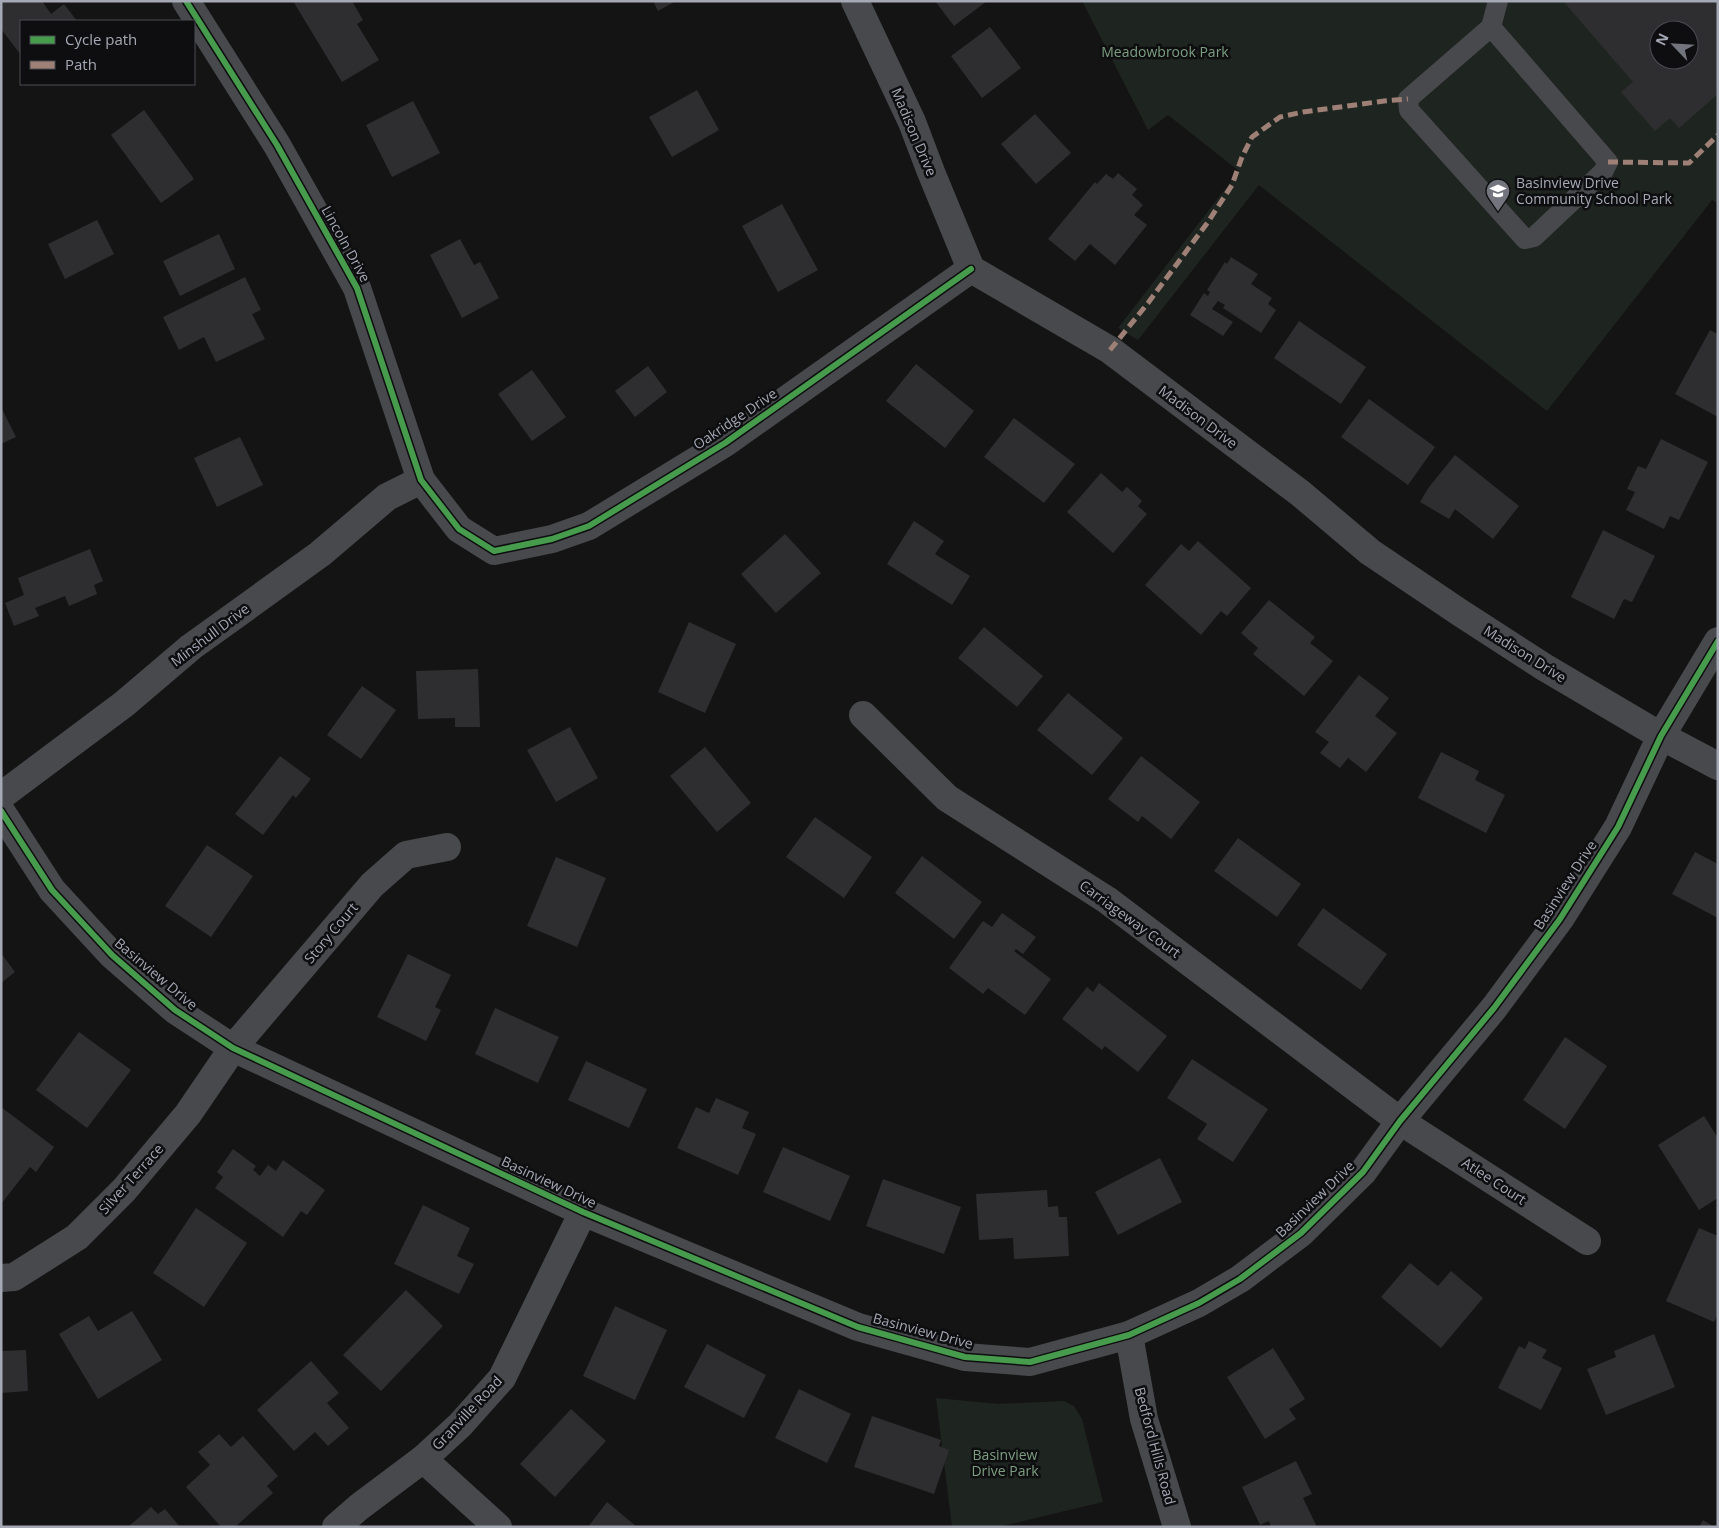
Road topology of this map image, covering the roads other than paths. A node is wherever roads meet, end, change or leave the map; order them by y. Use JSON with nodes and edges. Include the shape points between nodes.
{"nodes":[{"id":1,"x":186,"y":1,"type":"edge"},
{"id":2,"x":855,"y":1,"type":"edge"},
{"id":3,"x":1498,"y":1,"type":"edge"},
{"id":4,"x":1491,"y":27,"type":"junction"},
{"id":5,"x":971,"y":269,"type":"junction"},
{"id":6,"x":421,"y":480,"type":"junction"},
{"id":7,"x":494,"y":551,"type":"joint"},
{"id":8,"x":1718,"y":641,"type":"edge"},
{"id":9,"x":863,"y":714,"type":"dead end"},
{"id":10,"x":1661,"y":736,"type":"junction"},
{"id":11,"x":1718,"y":766,"type":"edge"},
{"id":12,"x":1,"y":796,"type":"edge"},
{"id":13,"x":1,"y":811,"type":"edge"},
{"id":14,"x":447,"y":847,"type":"dead end"},
{"id":15,"x":233,"y":1048,"type":"junction"},
{"id":16,"x":1400,"y":1121,"type":"junction"},
{"id":17,"x":583,"y":1212,"type":"junction"},
{"id":18,"x":1587,"y":1241,"type":"dead end"},
{"id":19,"x":1,"y":1278,"type":"edge"},
{"id":20,"x":1129,"y":1335,"type":"junction"},
{"id":21,"x":423,"y":1459,"type":"junction"},
{"id":22,"x":336,"y":1527,"type":"edge"},
{"id":23,"x":498,"y":1527,"type":"edge"},
{"id":24,"x":1177,"y":1527,"type":"edge"}],
"edges":[{"from":1,"to":6,"type":"street","name":"Lincoln Drive","via":[[277,145],[357,288]]},
{"from":2,"to":5,"type":"street","name":"Madison Drive","via":[[912,122]]},
{"from":3,"to":4,"type":"lane"},
{"from":4,"to":4,"type":"lane","via":[[1608,162],[1603,172],[1534,237],[1525,239],[1409,110],[1408,99]]},
{"from":5,"to":7,"type":"street","name":"Oakridge Drive","via":[[725,443],[589,526],[552,539]]},
{"from":5,"to":10,"type":"street","name":"Madison Drive","via":[[1110,350],[1300,493],[1370,552],[1544,667]]},
{"from":6,"to":7,"type":"street","name":"Lincoln Drive","via":[[459,529]]},
{"from":6,"to":12,"type":"street","name":"Minshull Drive","via":[[388,497],[320,554],[192,647],[124,704]]},
{"from":8,"to":10,"type":"street","name":"Basinview Drive"},
{"from":9,"to":16,"type":"street","name":"Carriageway Court","via":[[947,798],[1108,900]]},
{"from":10,"to":11,"type":"street","name":"Madison Drive"},
{"from":10,"to":16,"type":"street","name":"Basinview Drive","via":[[1618,826],[1560,919],[1494,1008]]},
{"from":13,"to":15,"type":"street","name":"Basinview Drive","via":[[52,890],[112,955],[175,1010]]},
{"from":14,"to":15,"type":"street","name":"Story Court","via":[[406,854],[372,885]]},
{"from":15,"to":17,"type":"street","name":"Basinview Drive"},
{"from":15,"to":19,"type":"street","name":"Silver Terrace","via":[[188,1114],[124,1190],[77,1236],[14,1278]]},
{"from":16,"to":18,"type":"street","name":"Atlee Court"},
{"from":16,"to":20,"type":"street","name":"Basinview Drive","via":[[1362,1172],[1301,1233],[1240,1279],[1199,1303]]},
{"from":17,"to":20,"type":"street","name":"Basinview Drive","via":[[858,1327],[965,1356],[1030,1362]]},
{"from":17,"to":21,"type":"street","name":"Granville Road","via":[[502,1378]]},
{"from":20,"to":24,"type":"street","name":"Bedford Hills Road","via":[[1144,1419]]},
{"from":21,"to":22,"type":"street","name":"Granville Road"},
{"from":21,"to":23,"type":"street"}]}
